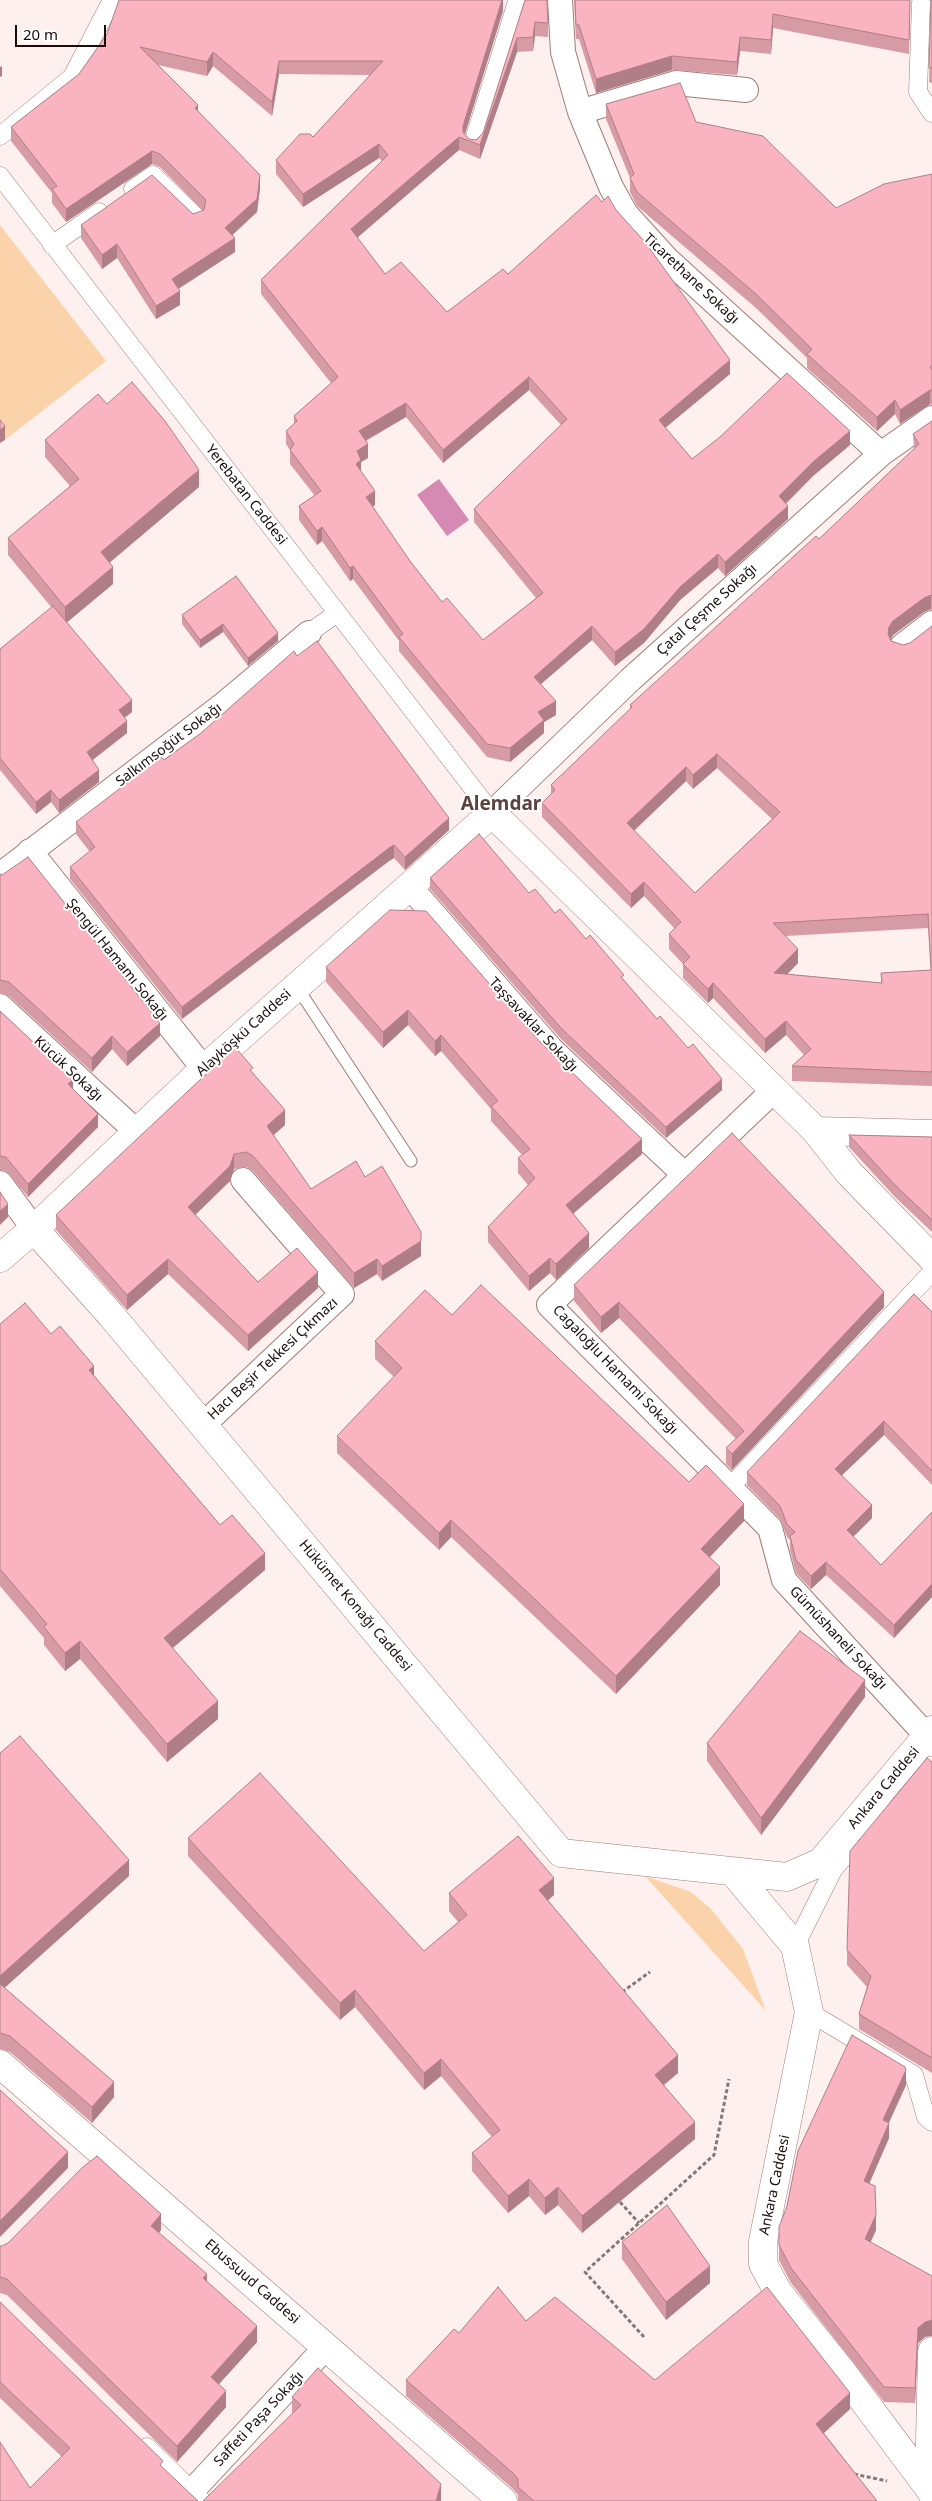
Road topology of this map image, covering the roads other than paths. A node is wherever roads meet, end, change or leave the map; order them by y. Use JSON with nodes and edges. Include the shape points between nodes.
{"nodes":[{"id":1,"x":112,"y":0,"type":"edge"},
{"id":2,"x":498,"y":0,"type":"edge"},
{"id":3,"x":543,"y":1,"type":"edge"},
{"id":4,"x":921,"y":3,"type":"dead end"},
{"id":5,"x":746,"y":90,"type":"dead end"},
{"id":6,"x":580,"y":112,"type":"junction"},
{"id":7,"x":932,"y":113,"type":"edge"},
{"id":8,"x":0,"y":136,"type":"edge"},
{"id":9,"x":473,"y":144,"type":"edge"},
{"id":10,"x":0,"y":176,"type":"edge"},
{"id":11,"x":196,"y":217,"type":"edge"},
{"id":12,"x":52,"y":245,"type":"junction"},
{"id":13,"x":932,"y":418,"type":"edge"},
{"id":14,"x":882,"y":454,"type":"junction"},
{"id":15,"x":337,"y":613,"type":"junction"},
{"id":16,"x":932,"y":623,"type":"edge"},
{"id":17,"x":309,"y":633,"type":"joint"},
{"id":18,"x":902,"y":646,"type":"edge"},
{"id":19,"x":492,"y":813,"type":"junction"},
{"id":20,"x":30,"y":851,"type":"junction"},
{"id":21,"x":0,"y":875,"type":"edge"},
{"id":22,"x":410,"y":887,"type":"junction"},
{"id":23,"x":296,"y":987,"type":"junction"},
{"id":24,"x":0,"y":1006,"type":"edge"},
{"id":25,"x":204,"y":1069,"type":"junction"},
{"id":26,"x":774,"y":1090,"type":"junction"},
{"id":27,"x":137,"y":1132,"type":"junction"},
{"id":28,"x":816,"y":1132,"type":"junction"},
{"id":29,"x":932,"y":1134,"type":"edge"},
{"id":30,"x":411,"y":1161,"type":"dead end"},
{"id":31,"x":686,"y":1176,"type":"junction"},
{"id":32,"x":243,"y":1180,"type":"dead end"},
{"id":33,"x":0,"y":1183,"type":"edge"},
{"id":34,"x":34,"y":1230,"type":"junction"},
{"id":35,"x":0,"y":1258,"type":"edge"},
{"id":36,"x":932,"y":1258,"type":"edge"},
{"id":37,"x":932,"y":1272,"type":"edge"},
{"id":38,"x":203,"y":1425,"type":"junction"},
{"id":39,"x":730,"y":1487,"type":"junction"},
{"id":40,"x":770,"y":1528,"type":"joint"},
{"id":41,"x":931,"y":1739,"type":"edge"},
{"id":42,"x":733,"y":1872,"type":"junction"},
{"id":43,"x":795,"y":1946,"type":"junction"},
{"id":44,"x":809,"y":2012,"type":"junction"},
{"id":45,"x":0,"y":2064,"type":"edge"},
{"id":46,"x":932,"y":2122,"type":"edge"},
{"id":47,"x":326,"y":2347,"type":"junction"},
{"id":48,"x":932,"y":2351,"type":"edge"},
{"id":49,"x":135,"y":2435,"type":"edge"},
{"id":50,"x":931,"y":2490,"type":"edge"},
{"id":51,"x":488,"y":2495,"type":"edge"},
{"id":52,"x":192,"y":2498,"type":"edge"}],
"edges":[{"from":1,"to":8,"type":"street","via":[[72,77]]},
{"from":2,"to":3,"type":"street"},
{"from":3,"to":6,"type":"street","name":"Ticarethane Sokağı","via":[[563,52]]},
{"from":3,"to":9,"type":"street"},
{"from":4,"to":7,"type":"street","via":[[918,92]]},
{"from":5,"to":6,"type":"street","via":[[676,83]]},
{"from":6,"to":14,"type":"street","name":"Ticarethane Sokağı","via":[[611,187],[644,237]]},
{"from":10,"to":12,"type":"street","name":"Yerebatan Caddesi"},
{"from":11,"to":12,"type":"street","via":[[153,175]]},
{"from":12,"to":15,"type":"street","name":"Yerebatan Caddesi"},
{"from":13,"to":14,"type":"street","name":"Çatal Çeşme Sokağı"},
{"from":14,"to":19,"type":"street","name":"Çatal Çeşme Sokağı","via":[[631,679]]},
{"from":15,"to":17,"type":"street","name":"Salkımsoğüt Sokağı"},
{"from":15,"to":19,"type":"street","name":"Yerebatan Caddesi"},
{"from":16,"to":18,"type":"street"},
{"from":17,"to":20,"type":"street","name":"Salkımsoğüt Sokağı","via":[[224,704]]},
{"from":19,"to":22,"type":"street","name":"Alayköşkü Caddesi"},
{"from":19,"to":26,"type":"street"},
{"from":20,"to":21,"type":"street","name":"Salkımsoğüt Sokağı"},
{"from":20,"to":25,"type":"street","name":"Şengül Hamamı Sokağı"},
{"from":22,"to":23,"type":"street","name":"Alayköşkü Caddesi"},
{"from":22,"to":31,"type":"street","name":"Taşsavaklar Sokağı","via":[[551,1049]]},
{"from":23,"to":25,"type":"street","name":"Alayköşkü Caddesi"},
{"from":23,"to":30,"type":"lane"},
{"from":24,"to":27,"type":"street","name":"Kücük Sokağı"},
{"from":25,"to":27,"type":"street","name":"Alayköşkü Caddesi"},
{"from":26,"to":28,"type":"street"},
{"from":26,"to":31,"type":"street","name":"Cagaloğlu Hamami Sokağı"},
{"from":27,"to":34,"type":"street","name":"Alayköşkü Caddesi"},
{"from":28,"to":29,"type":"street"},
{"from":28,"to":36,"type":"street","via":[[849,1173]]},
{"from":31,"to":39,"type":"street","name":"Cagaloğlu Hamami Sokağı","via":[[549,1305]]},
{"from":32,"to":38,"type":"street","name":"Hacı Beşir Tekkesi Çıkmazı","via":[[342,1294]]},
{"from":33,"to":34,"type":"street"},
{"from":34,"to":35,"type":"street","name":"Alayköşkü Caddesi"},
{"from":34,"to":38,"type":"street","name":"Hükümet Konağı Caddesi","via":[[111,1315]]},
{"from":37,"to":39,"type":"street"},
{"from":38,"to":42,"type":"street","name":"Hükümet Konağı Caddesi","via":[[561,1852]]},
{"from":39,"to":40,"type":"street","name":"Cagaloğlu Hamami Sokağı"},
{"from":40,"to":41,"type":"street","name":"Gümüshaneli Sokağı","via":[[784,1580]]},
{"from":41,"to":42,"type":"street","name":"Ankara Caddesi","via":[[821,1862],[787,1878]]},
{"from":41,"to":43,"type":"street","name":"Ankara Caddesi","via":[[833,1870]]},
{"from":42,"to":43,"type":"street","name":"Ankara Caddesi"},
{"from":43,"to":44,"type":"street","name":"Ankara Caddesi"},
{"from":44,"to":46,"type":"street","via":[[914,2075],[926,2117]]},
{"from":44,"to":50,"type":"street","name":"Ankara Caddesi","via":[[763,2241],[763,2264],[778,2292]]},
{"from":45,"to":47,"type":"street","name":"Ebussuud Caddesi","via":[[94,2157]]},
{"from":47,"to":51,"type":"street","name":"Ebussuud Caddesi"},
{"from":47,"to":52,"type":"street","name":"Saffeti Paşa Sokağı"},
{"from":48,"to":50,"type":"street"},
{"from":49,"to":52,"type":"street"}]}
